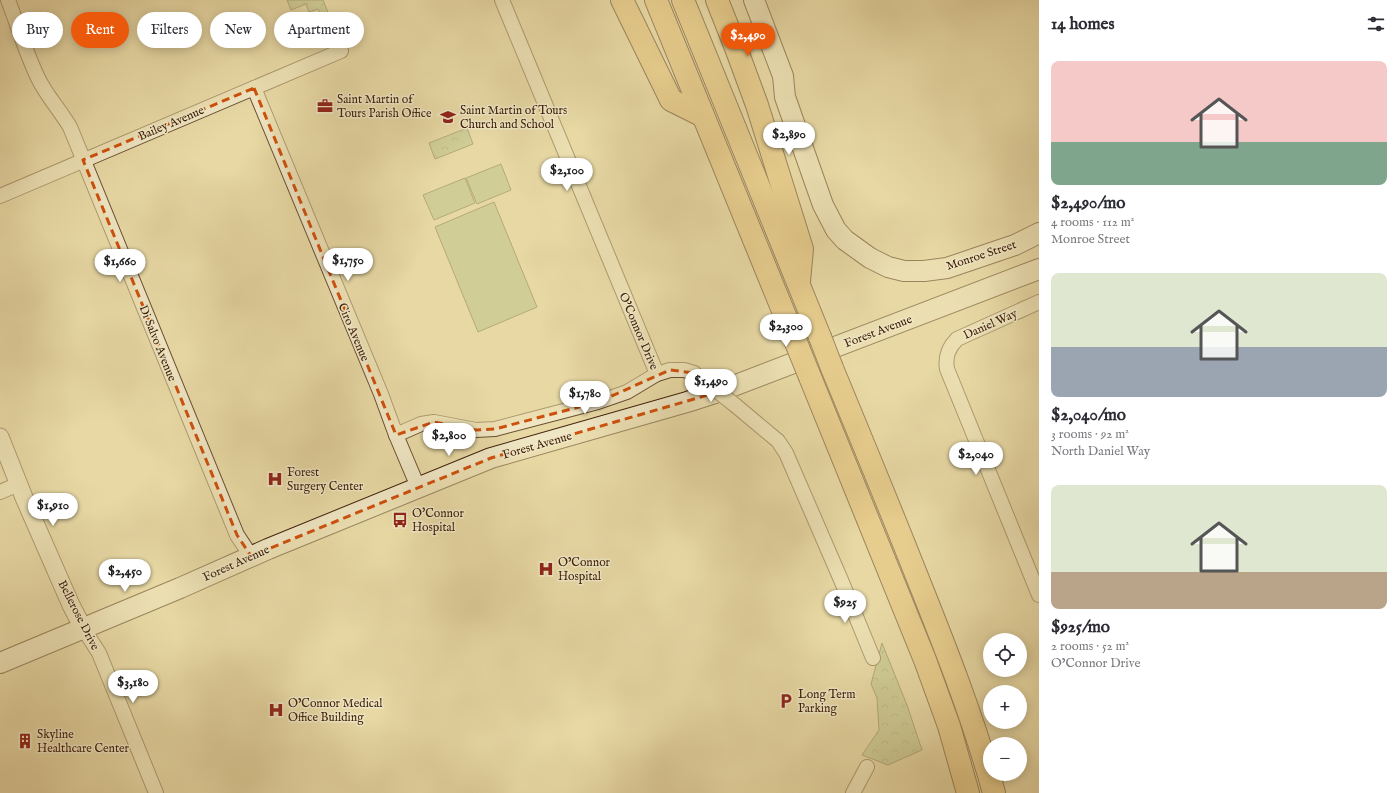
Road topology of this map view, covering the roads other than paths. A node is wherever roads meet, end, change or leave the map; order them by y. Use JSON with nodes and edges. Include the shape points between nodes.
{"nodes":[{"id":1,"x":8,"y":0,"type":"edge"},
{"id":2,"x":502,"y":0,"type":"edge"},
{"id":3,"x":622,"y":0,"type":"edge"},
{"id":4,"x":656,"y":0,"type":"edge"},
{"id":5,"x":683,"y":0,"type":"edge"},
{"id":6,"x":717,"y":0,"type":"edge"},
{"id":7,"x":743,"y":0,"type":"edge"},
{"id":8,"x":754,"y":0,"type":"edge"},
{"id":9,"x":341,"y":51,"type":"dead end"},
{"id":10,"x":254,"y":88,"type":"junction"},
{"id":11,"x":785,"y":97,"type":"junction"},
{"id":12,"x":703,"y":116,"type":"junction"},
{"id":13,"x":83,"y":160,"type":"junction"},
{"id":14,"x":0,"y":196,"type":"edge"},
{"id":15,"x":1039,"y":233,"type":"edge"},
{"id":16,"x":1039,"y":269,"type":"edge"},
{"id":17,"x":799,"y":284,"type":"junction"},
{"id":18,"x":1039,"y":302,"type":"edge"},
{"id":19,"x":656,"y":374,"type":"junction"},
{"id":20,"x":396,"y":436,"type":"junction"},
{"id":21,"x":0,"y":437,"type":"edge"},
{"id":22,"x":19,"y":484,"type":"junction"},
{"id":23,"x":418,"y":487,"type":"junction"},
{"id":24,"x":0,"y":492,"type":"edge"},
{"id":25,"x":251,"y":556,"type":"junction"},
{"id":26,"x":1039,"y":595,"type":"edge"},
{"id":27,"x":83,"y":628,"type":"junction"},
{"id":28,"x":873,"y":658,"type":"dead end"},
{"id":29,"x":0,"y":663,"type":"edge"},
{"id":30,"x":867,"y":767,"type":"dead end"},
{"id":31,"x":156,"y":793,"type":"edge"},
{"id":32,"x":854,"y":793,"type":"edge"},
{"id":33,"x":968,"y":793,"type":"edge"},
{"id":34,"x":994,"y":793,"type":"edge"}],
"edges":[{"from":1,"to":13,"type":"street","name":"Di Salvo Avenue","via":[[38,78],[70,127]]},
{"from":2,"to":19,"type":"street","name":"O’Connor Drive"},
{"from":3,"to":12,"type":"highway","via":[[671,100]]},
{"from":4,"to":12,"type":"highway"},
{"from":5,"to":17,"type":"highway"},
{"from":6,"to":17,"type":"highway","via":[[757,104],[802,249]]},
{"from":7,"to":11,"type":"main road","name":"Monroe Street","via":[[774,79]]},
{"from":8,"to":11,"type":"main road","name":"Monroe Street","via":[[783,76]]},
{"from":9,"to":10,"type":"street","name":"Bailey Avenue"},
{"from":10,"to":13,"type":"street","name":"Bailey Avenue"},
{"from":10,"to":20,"type":"street","name":"Ciro Avenue"},
{"from":11,"to":15,"type":"main road","name":"Monroe Street","via":[[829,219],[845,240],[888,268],[904,271],[947,268],[1014,245]]},
{"from":12,"to":33,"type":"highway","bridge":true,"via":[[925,660]]},
{"from":13,"to":14,"type":"street","name":"Bailey Avenue"},
{"from":13,"to":25,"type":"street","name":"Di Salvo Avenue","via":[[237,535]]},
{"from":16,"to":23,"type":"main road","name":"Forest Avenue","via":[[715,393],[491,458]]},
{"from":17,"to":34,"type":"highway","bridge":true,"via":[[947,652]]},
{"from":18,"to":26,"type":"street","name":"Daniel Way","via":[[957,339],[947,354],[946,364]]},
{"from":19,"to":20,"type":"street","via":[[627,392],[598,402],[495,429],[476,430],[434,422],[421,424]]},
{"from":19,"to":28,"type":"street","name":"O’Connor Drive","bridge":true,"via":[[670,370],[694,373],[778,441],[789,459]]},
{"from":20,"to":23,"type":"street","name":"Ciro Avenue"},
{"from":21,"to":22,"type":"street","name":"Bellerose Drive"},
{"from":22,"to":24,"type":"street"},
{"from":22,"to":27,"type":"street","name":"Bellerose Drive"},
{"from":23,"to":25,"type":"main road","name":"Forest Avenue"},
{"from":25,"to":27,"type":"main road","name":"Forest Avenue"},
{"from":27,"to":29,"type":"main road","name":"Forest Avenue"},
{"from":27,"to":31,"type":"street","name":"Bellerose Drive","via":[[99,653]]},
{"from":30,"to":32,"type":"street"}]}
